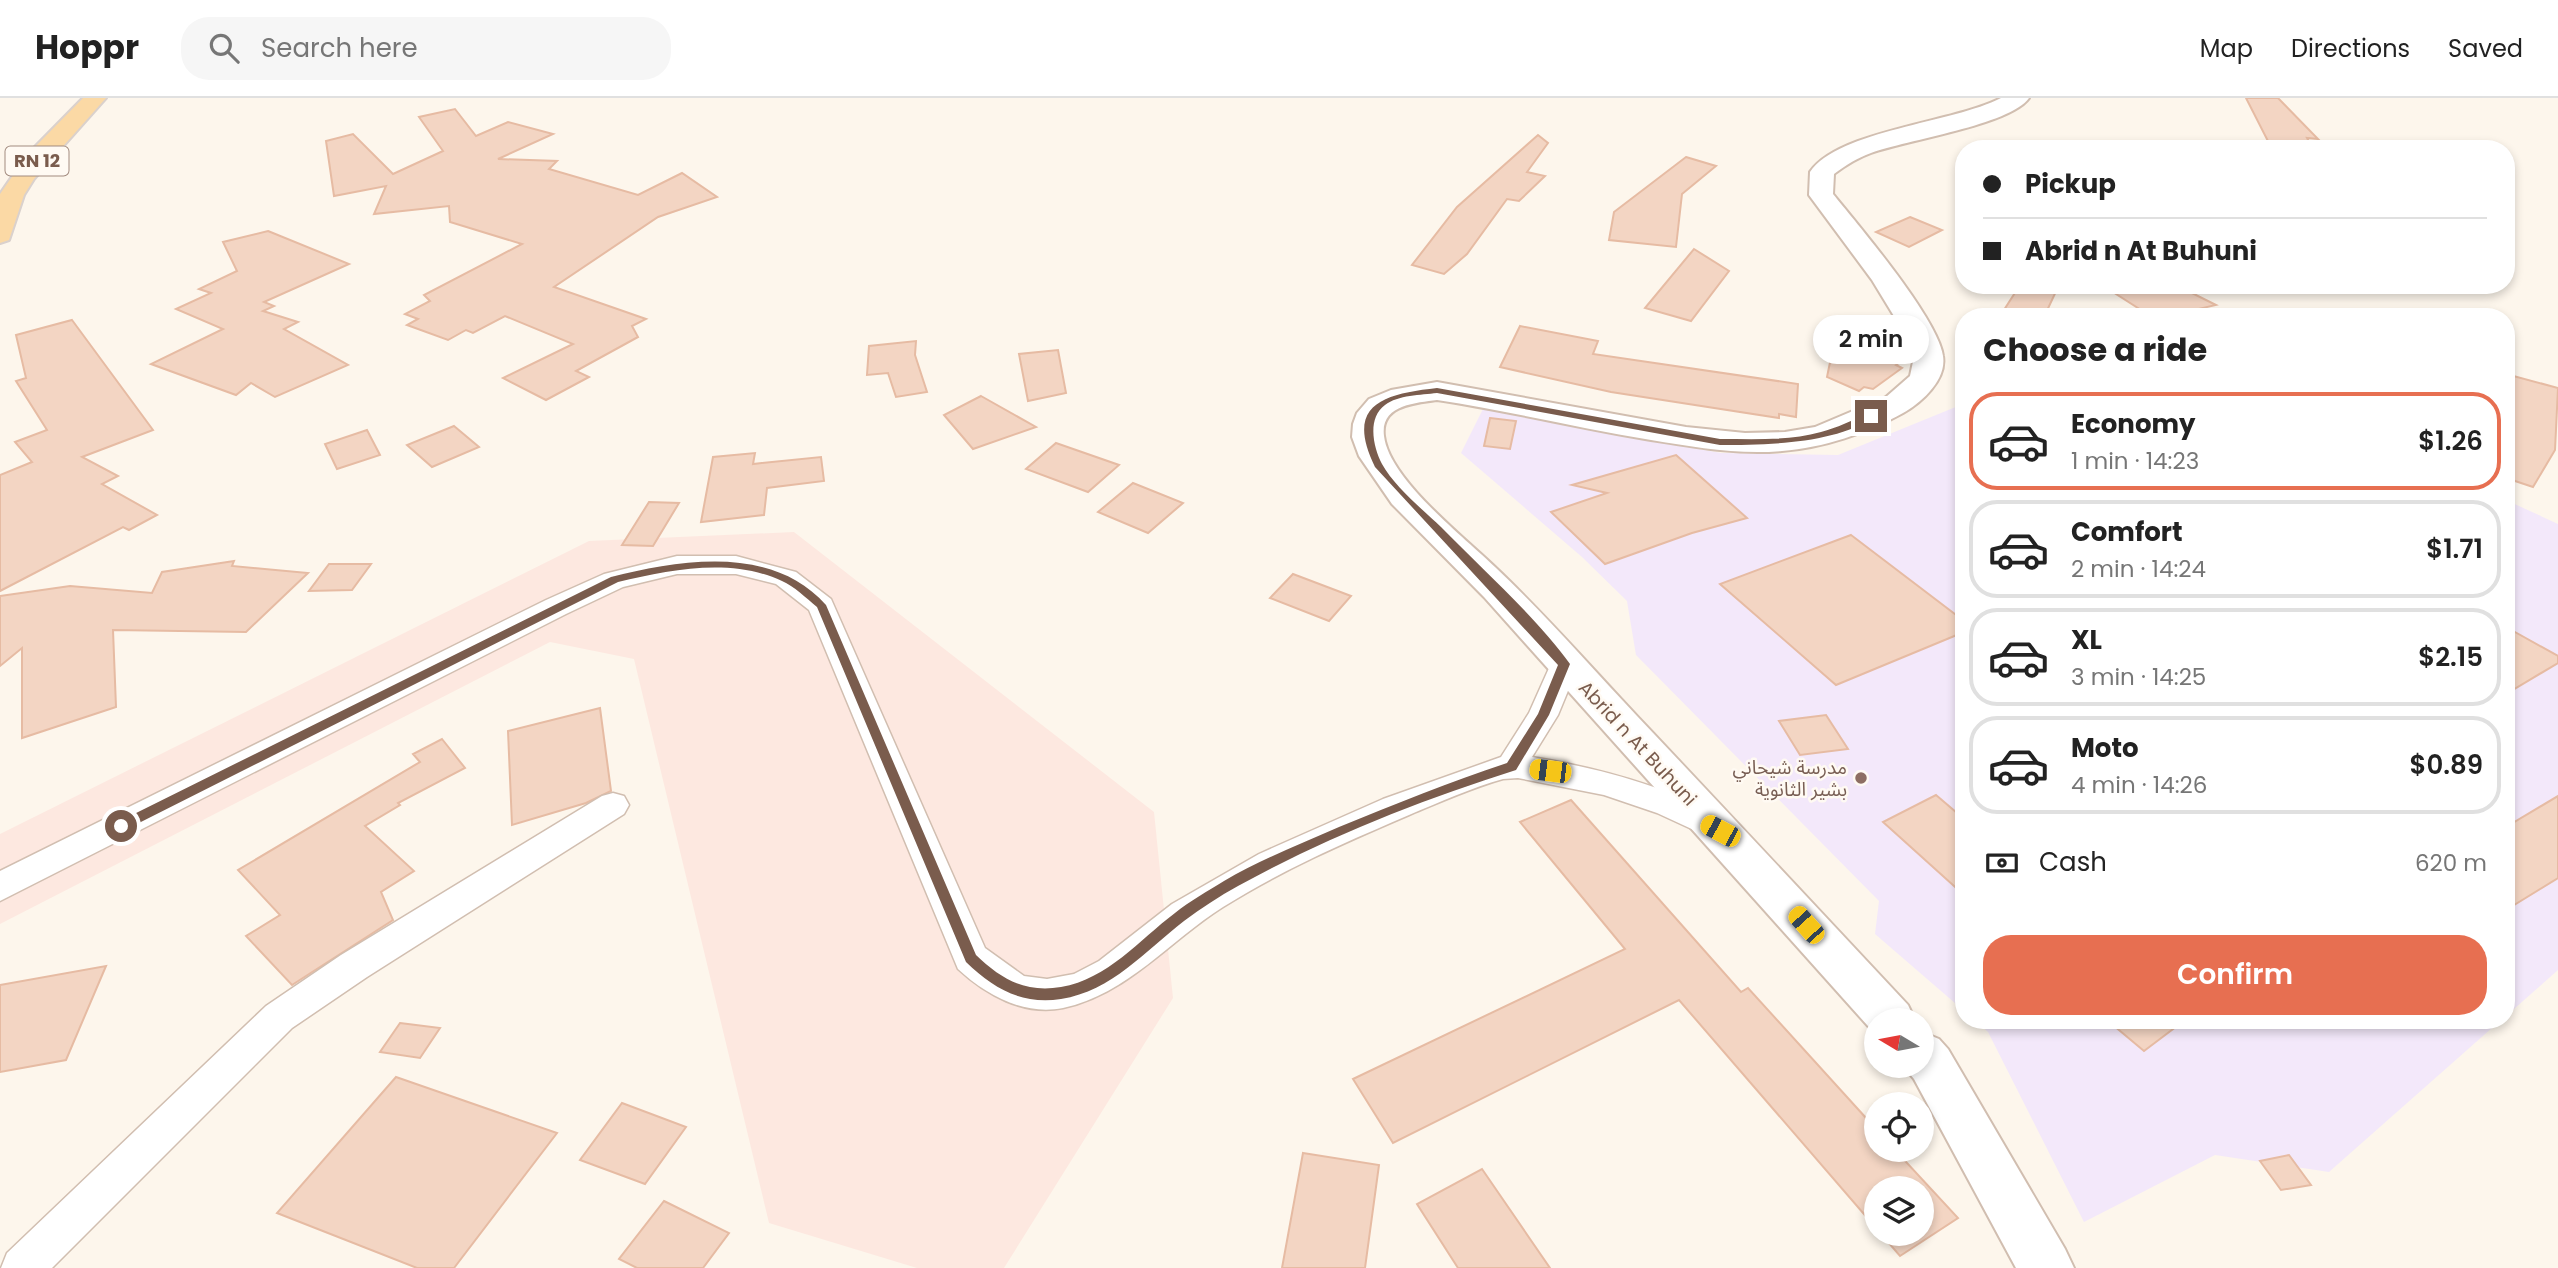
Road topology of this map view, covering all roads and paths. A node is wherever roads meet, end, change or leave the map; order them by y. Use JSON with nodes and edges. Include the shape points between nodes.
{"nodes":[{"id":1,"x":95,"y":98,"type":"edge"},
{"id":2,"x":2018,"y":98,"type":"edge"},
{"id":3,"x":0,"y":235,"type":"edge"},
{"id":4,"x":1564,"y":664,"type":"junction"},
{"id":5,"x":1511,"y":766,"type":"junction"},
{"id":6,"x":613,"y":805,"type":"dead end"},
{"id":7,"x":1720,"y":831,"type":"junction"},
{"id":8,"x":0,"y":887,"type":"edge"},
{"id":9,"x":1880,"y":1008,"type":"edge"},
{"id":10,"x":1934,"y":1069,"type":"edge"},
{"id":11,"x":22,"y":1268,"type":"edge"},
{"id":12,"x":2046,"y":1268,"type":"edge"}],
"edges":[{"from":1,"to":3,"type":"main road","number":"RN 12","via":[[20,182],[2,215]]},
{"from":2,"to":4,"type":"street","name":"Abrid n At Buhuni","via":[[1982,117],[1847,155],[1822,172],[1821,195],[1856,237],[1918,329],[1929,355],[1924,378],[1910,395],[1888,409],[1824,435],[1733,442],[1630,428],[1437,391],[1405,394],[1381,403],[1369,421],[1368,436],[1378,465]]},
{"from":4,"to":5,"type":"street","via":[[1543,715]]},
{"from":4,"to":7,"type":"street","name":"Abrid n At Buhuni"},
{"from":5,"to":7,"type":"street","via":[[1598,781],[1645,796]]},
{"from":5,"to":8,"type":"street","via":[[1372,817],[1242,878],[1181,916],[1095,983],[1060,993],[1023,992],[993,979],[971,958],[821,605],[786,578],[736,565],[677,565],[614,580],[556,607]]},
{"from":6,"to":11,"type":"street","via":[[279,1017]]},
{"from":7,"to":9,"type":"street","name":"Abrid n At Buhuni"},
{"from":10,"to":12,"type":"street"}]}
